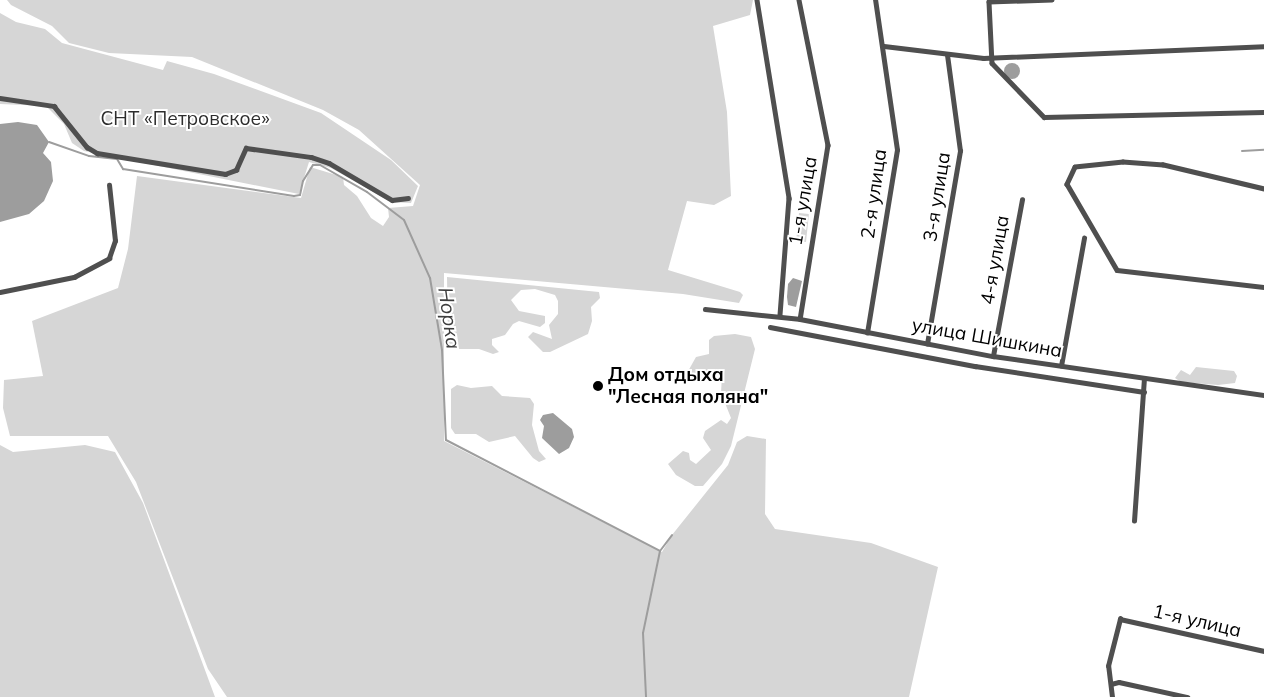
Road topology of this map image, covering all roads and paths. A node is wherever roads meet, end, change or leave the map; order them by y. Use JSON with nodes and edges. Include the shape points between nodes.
{"nodes":[{"id":1,"x":757,"y":0,"type":"edge"},
{"id":2,"x":799,"y":0,"type":"edge"},
{"id":3,"x":875,"y":0,"type":"edge"},
{"id":4,"x":1052,"y":0,"type":"edge"},
{"id":5,"x":884,"y":46,"type":"junction"},
{"id":6,"x":1264,"y":46,"type":"edge"},
{"id":7,"x":947,"y":55,"type":"junction"},
{"id":8,"x":990,"y":57,"type":"junction"},
{"id":9,"x":0,"y":98,"type":"edge"},
{"id":10,"x":1264,"y":112,"type":"edge"},
{"id":11,"x":109,"y":185,"type":"dead end"},
{"id":12,"x":1264,"y":190,"type":"edge"},
{"id":13,"x":408,"y":198,"type":"dead end"},
{"id":14,"x":1022,"y":200,"type":"dead end"},
{"id":15,"x":1084,"y":238,"type":"dead end"},
{"id":16,"x":1264,"y":287,"type":"edge"},
{"id":17,"x":0,"y":292,"type":"edge"},
{"id":18,"x":705,"y":309,"type":"dead end"},
{"id":19,"x":780,"y":316,"type":"junction"},
{"id":20,"x":800,"y":319,"type":"junction"},
{"id":21,"x":770,"y":327,"type":"dead end"},
{"id":22,"x":867,"y":332,"type":"junction"},
{"id":23,"x":927,"y":344,"type":"junction"},
{"id":24,"x":993,"y":356,"type":"junction"},
{"id":25,"x":1061,"y":366,"type":"junction"},
{"id":26,"x":1144,"y":379,"type":"junction"},
{"id":27,"x":1144,"y":392,"type":"junction"},
{"id":28,"x":1264,"y":395,"type":"edge"},
{"id":29,"x":1134,"y":521,"type":"dead end"},
{"id":30,"x":1264,"y":651,"type":"edge"},
{"id":31,"x":1111,"y":684,"type":"junction"},
{"id":32,"x":1112,"y":697,"type":"edge"},
{"id":33,"x":1187,"y":697,"type":"edge"}],
"edges":[{"from":1,"to":19,"type":"street","via":[[789,198]]},
{"from":2,"to":20,"type":"street","name":"1-я улица","via":[[828,145]]},
{"from":3,"to":5,"type":"street","name":"2-я улица"},
{"from":4,"to":8,"type":"street","via":[[989,2]]},
{"from":5,"to":7,"type":"street"},
{"from":5,"to":22,"type":"street","name":"2-я улица","via":[[897,160]]},
{"from":6,"to":8,"type":"street"},
{"from":7,"to":8,"type":"street"},
{"from":7,"to":23,"type":"street","name":"3-я улица","via":[[960,151]]},
{"from":8,"to":10,"type":"street","via":[[996,70],[1029,105],[1051,119]]},
{"from":9,"to":13,"type":"street","via":[[54,106],[87,147],[97,153],[225,174],[236,170],[246,148],[311,157],[334,166],[392,200]]},
{"from":11,"to":17,"type":"street","via":[[115,241],[110,258],[74,277]]},
{"from":12,"to":16,"type":"street","via":[[1163,164],[1131,162],[1083,164],[1071,170],[1067,184],[1117,270]]},
{"from":14,"to":24,"type":"street","name":"4-я улица"},
{"from":15,"to":25,"type":"street"},
{"from":18,"to":19,"type":"street","name":"улица Шишкина"},
{"from":19,"to":20,"type":"street","name":"улица Шишкина"},
{"from":20,"to":22,"type":"street","name":"улица Шишкина"},
{"from":21,"to":27,"type":"street","via":[[976,366]]},
{"from":22,"to":23,"type":"street","name":"улица Шишкина"},
{"from":23,"to":24,"type":"street","name":"улица Шишкина"},
{"from":24,"to":25,"type":"street","name":"улица Шишкина"},
{"from":25,"to":26,"type":"street","name":"улица Шишкина"},
{"from":26,"to":27,"type":"street"},
{"from":26,"to":28,"type":"street","name":"улица Шишкина"},
{"from":27,"to":29,"type":"street"},
{"from":30,"to":31,"type":"street","name":"1-я улица","via":[[1124,619],[1117,622],[1110,650],[1108,671]]},
{"from":31,"to":32,"type":"street"},
{"from":31,"to":33,"type":"street","via":[[1119,682]]}]}
